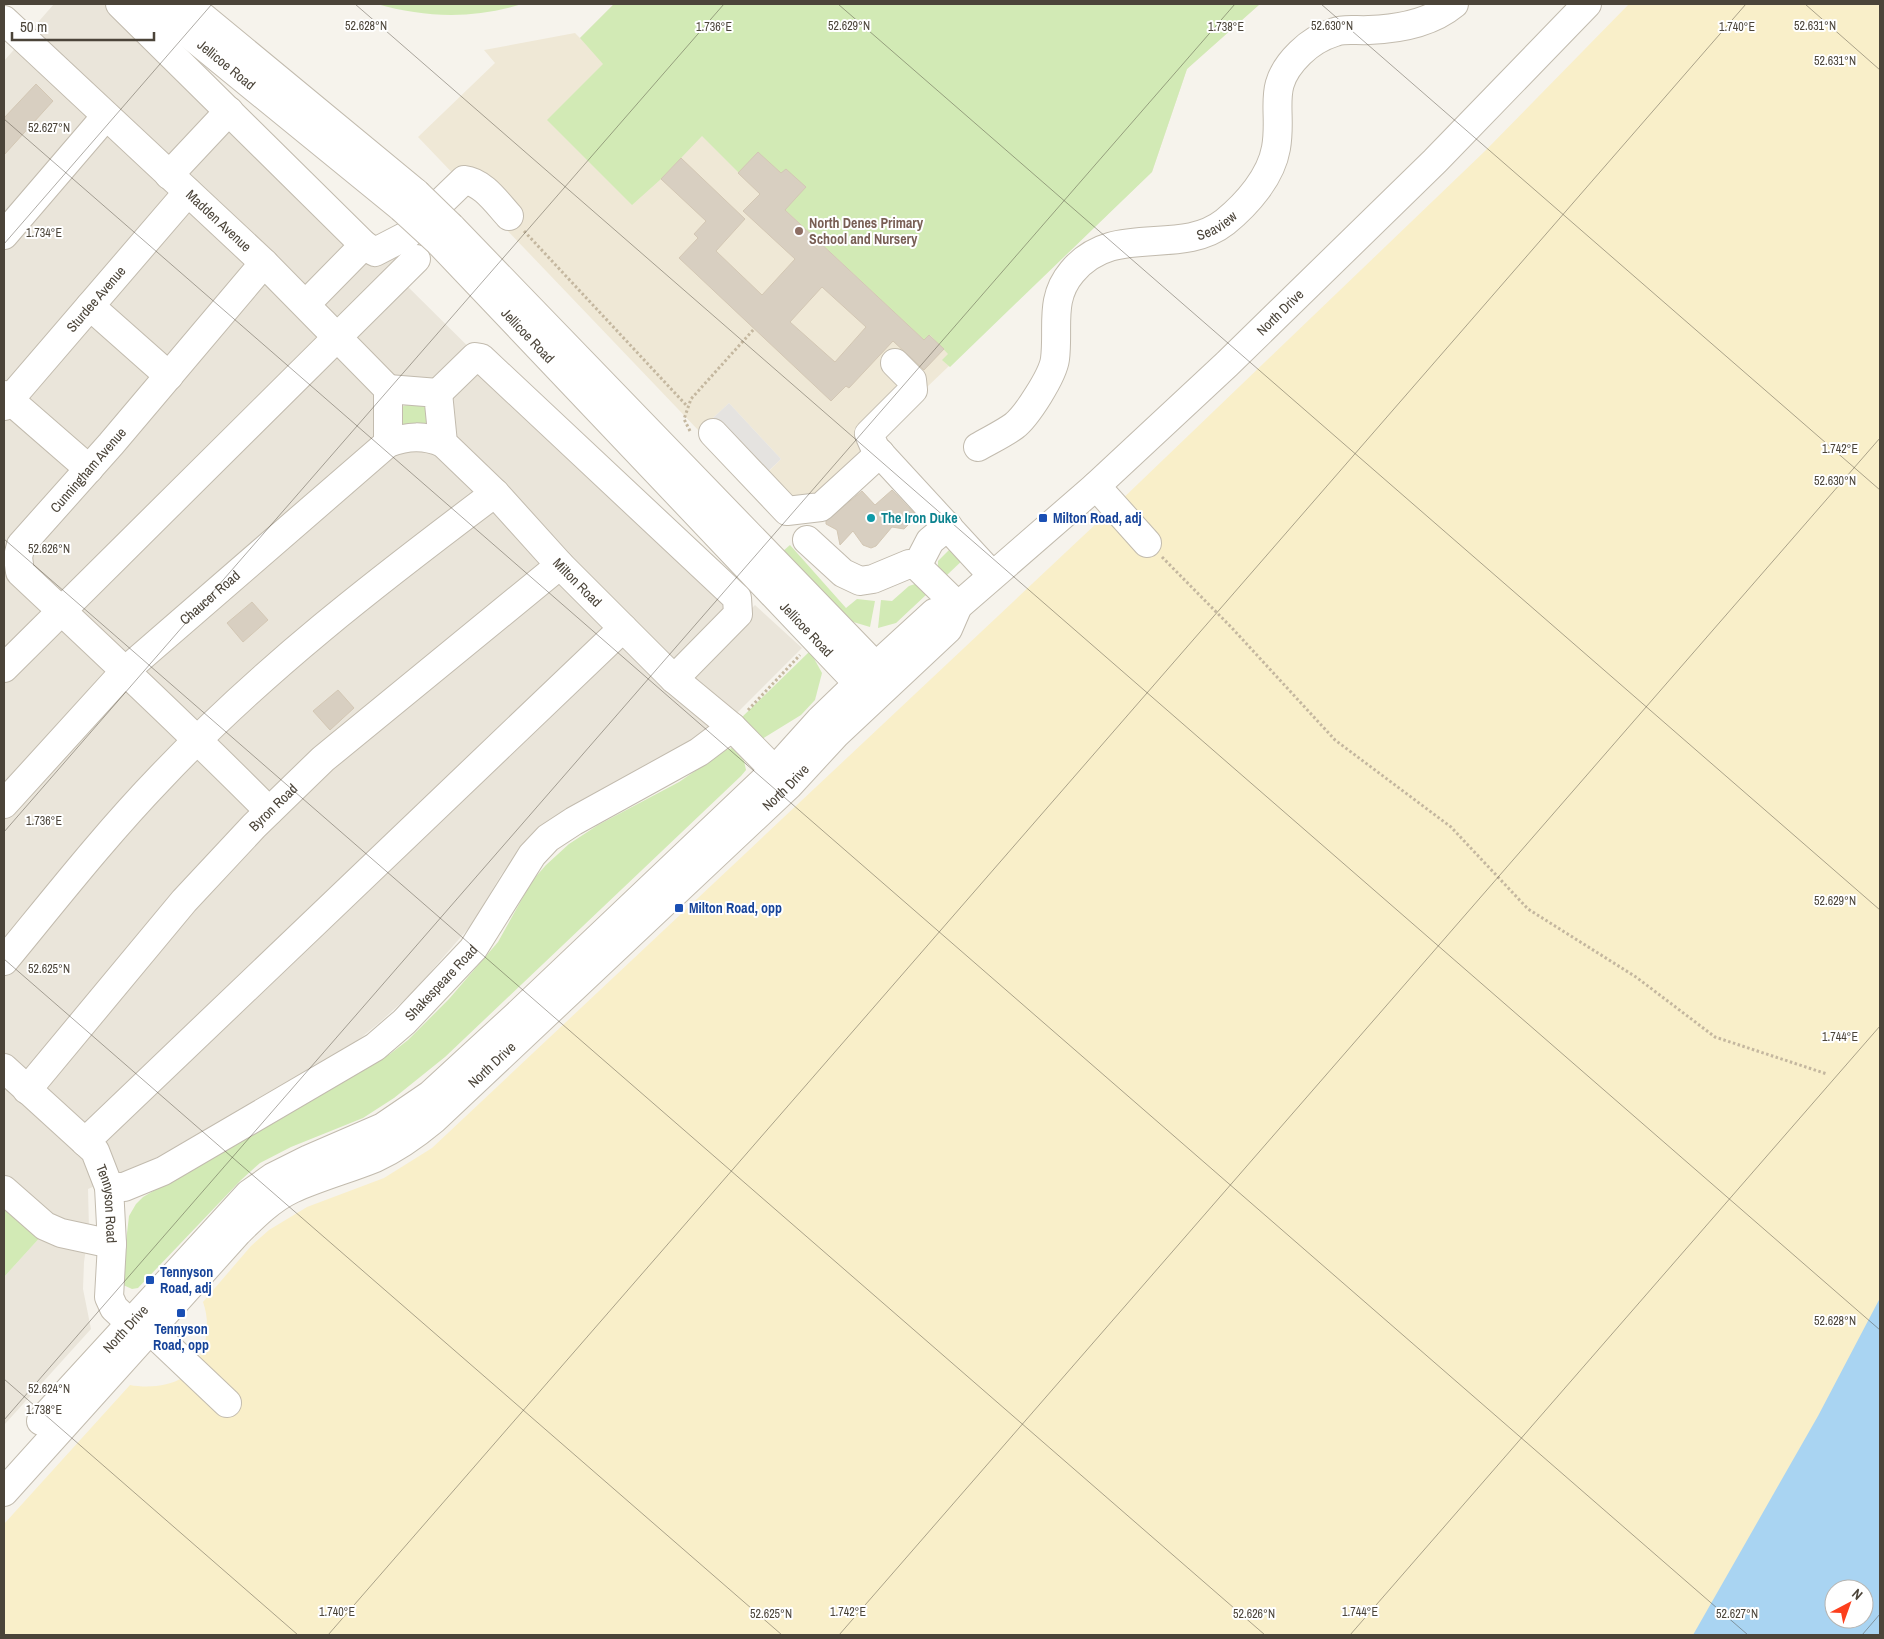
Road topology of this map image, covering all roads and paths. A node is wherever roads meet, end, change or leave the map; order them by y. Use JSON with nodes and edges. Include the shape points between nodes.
{"nodes":[{"id":1,"x":8,"y":4,"type":"edge"},
{"id":2,"x":120,"y":4,"type":"edge"},
{"id":3,"x":152,"y":4,"type":"edge"},
{"id":4,"x":187,"y":4,"type":"edge"},
{"id":5,"x":1454,"y":4,"type":"edge"},
{"id":6,"x":1587,"y":4,"type":"edge"},
{"id":7,"x":4,"y":9,"type":"edge"},
{"id":8,"x":4,"y":20,"type":"edge"},
{"id":9,"x":229,"y":111,"type":"junction"},
{"id":10,"x":106,"y":116,"type":"junction"},
{"id":11,"x":179,"y":184,"type":"junction"},
{"id":12,"x":409,"y":201,"type":"junction"},
{"id":13,"x":509,"y":216,"type":"joint"},
{"id":14,"x":4,"y":235,"type":"edge"},
{"id":15,"x":445,"y":235,"type":"junction"},
{"id":16,"x":364,"y":245,"type":"junction"},
{"id":17,"x":416,"y":259,"type":"dead end"},
{"id":18,"x":264,"y":263,"type":"junction"},
{"id":19,"x":306,"y":304,"type":"junction"},
{"id":20,"x":90,"y":306,"type":"junction"},
{"id":21,"x":338,"y":336,"type":"junction"},
{"id":22,"x":895,"y":363,"type":"dead end"},
{"id":23,"x":168,"y":376,"type":"junction"},
{"id":24,"x":388,"y":389,"type":"junction"},
{"id":25,"x":438,"y":393,"type":"junction"},
{"id":26,"x":6,"y":400,"type":"edge"},
{"id":27,"x":687,"y":406,"type":"dead end"},
{"id":28,"x":686,"y":427,"type":"dead end"},
{"id":29,"x":683,"y":431,"type":"dead end"},
{"id":30,"x":713,"y":433,"type":"dead end"},
{"id":31,"x":443,"y":442,"type":"junction"},
{"id":32,"x":388,"y":443,"type":"junction"},
{"id":33,"x":978,"y":447,"type":"dead end"},
{"id":34,"x":880,"y":453,"type":"junction"},
{"id":35,"x":88,"y":469,"type":"junction"},
{"id":36,"x":1096,"y":486,"type":"junction"},
{"id":37,"x":495,"y":493,"type":"junction"},
{"id":38,"x":948,"y":526,"type":"junction"},
{"id":39,"x":807,"y":540,"type":"dead end"},
{"id":40,"x":1148,"y":543,"type":"joint"},
{"id":41,"x":9,"y":564,"type":"edge"},
{"id":42,"x":560,"y":565,"type":"junction"},
{"id":43,"x":917,"y":566,"type":"junction"},
{"id":44,"x":992,"y":575,"type":"junction"},
{"id":45,"x":958,"y":606,"type":"junction"},
{"id":46,"x":61,"y":611,"type":"junction"},
{"id":47,"x":623,"y":628,"type":"junction"},
{"id":48,"x":817,"y":638,"type":"junction"},
{"id":49,"x":4,"y":668,"type":"edge"},
{"id":50,"x":125,"y":671,"type":"junction"},
{"id":51,"x":674,"y":679,"type":"junction"},
{"id":52,"x":874,"y":683,"type":"junction"},
{"id":53,"x":732,"y":727,"type":"junction"},
{"id":54,"x":198,"y":740,"type":"junction"},
{"id":55,"x":782,"y":777,"type":"junction"},
{"id":56,"x":4,"y":804,"type":"edge"},
{"id":57,"x":269,"y":811,"type":"junction"},
{"id":58,"x":4,"y":961,"type":"edge"},
{"id":59,"x":4,"y":1068,"type":"edge"},
{"id":60,"x":1828,"y":1074,"type":"dead end"},
{"id":61,"x":27,"y":1090,"type":"junction"},
{"id":62,"x":85,"y":1142,"type":"junction"},
{"id":63,"x":108,"y":1187,"type":"junction"},
{"id":64,"x":4,"y":1190,"type":"edge"},
{"id":65,"x":112,"y":1244,"type":"junction"},
{"id":66,"x":141,"y":1330,"type":"junction"},
{"id":67,"x":227,"y":1403,"type":"dead end"},
{"id":68,"x":4,"y":1464,"type":"edge"},
{"id":69,"x":4,"y":1492,"type":"edge"}],
"edges":[{"from":1,"to":7,"type":"street"},
{"from":2,"to":9,"type":"street"},
{"from":3,"to":12,"type":"street","name":"Jellicoe Road"},
{"from":4,"to":12,"type":"street","name":"Jellicoe Road"},
{"from":5,"to":33,"type":"street","name":"Seaview","via":[[1440,14],[1417,23],[1336,31],[1301,52],[1284,70],[1276,95],[1276,147],[1270,170],[1254,192],[1225,222],[1211,230],[1186,238],[1120,242],[1098,249],[1084,258],[1070,273],[1058,294],[1055,361],[1047,378],[1015,425]]},
{"from":6,"to":36,"type":"street","name":"North Drive","via":[[1364,231]]},
{"from":8,"to":10,"type":"street","name":"Madden Avenue"},
{"from":9,"to":11,"type":"street","name":"Sturdee Avenue"},
{"from":9,"to":16,"type":"street"},
{"from":10,"to":11,"type":"street","name":"Madden Avenue"},
{"from":10,"to":14,"type":"street"},
{"from":11,"to":18,"type":"street","name":"Madden Avenue"},
{"from":11,"to":20,"type":"street","name":"Sturdee Avenue"},
{"from":12,"to":15,"type":"street","name":"Jellicoe Road","bridge":true},
{"from":13,"to":16,"type":"street","via":[[480,187],[464,180],[406,236],[375,252]]},
{"from":13,"to":27,"type":"path"},
{"from":15,"to":48,"type":"street","name":"Jellicoe Road"},
{"from":15,"to":52,"type":"street","name":"Jellicoe Road"},
{"from":16,"to":19,"type":"street"},
{"from":17,"to":21,"type":"street"},
{"from":18,"to":19,"type":"street","name":"Madden Avenue"},
{"from":18,"to":23,"type":"street","name":"Cunningham Avenue"},
{"from":19,"to":21,"type":"street","name":"Madden Avenue"},
{"from":20,"to":23,"type":"street"},
{"from":20,"to":26,"type":"street","name":"Sturdee Avenue"},
{"from":21,"to":24,"type":"street","name":"Madden Avenue"},
{"from":21,"to":46,"type":"street"},
{"from":22,"to":34,"type":"street","via":[[914,385],[869,434]]},
{"from":23,"to":35,"type":"street","name":"Cunningham Avenue"},
{"from":24,"to":25,"type":"street"},
{"from":24,"to":32,"type":"street"},
{"from":25,"to":31,"type":"street"},
{"from":25,"to":51,"type":"street","via":[[475,357],[481,358],[738,598],[738,614]]},
{"from":26,"to":35,"type":"street"},
{"from":28,"to":29,"type":"path"},
{"from":30,"to":34,"type":"street","via":[[786,511],[821,507]]},
{"from":31,"to":32,"type":"street","name":"Chaucer Road","via":[[431,437],[416,437]]},
{"from":31,"to":37,"type":"street","name":"Milton Road"},
{"from":32,"to":50,"type":"street","name":"Chaucer Road"},
{"from":34,"to":38,"type":"street"},
{"from":35,"to":41,"type":"street","name":"Cunningham Avenue","via":[[21,545],[18,557]]},
{"from":36,"to":40,"type":"street"},
{"from":36,"to":44,"type":"street","name":"North Drive"},
{"from":37,"to":42,"type":"street","name":"Milton Road"},
{"from":37,"to":54,"type":"street","via":[[389,573],[290,654]]},
{"from":38,"to":43,"type":"street","via":[[930,541]]},
{"from":38,"to":44,"type":"street"},
{"from":39,"to":43,"type":"street","via":[[843,574],[860,581],[909,564]]},
{"from":40,"to":60,"type":"path","via":[[1335,740],[1451,827],[1528,909],[1636,977],[1715,1037]]},
{"from":41,"to":46,"type":"street","name":"Cunningham Avenue"},
{"from":42,"to":47,"type":"street","name":"Milton Road"},
{"from":42,"to":57,"type":"street","name":"Byron Road","via":[[323,759]]},
{"from":43,"to":45,"type":"street"},
{"from":44,"to":45,"type":"street","name":"North Drive"},
{"from":45,"to":52,"type":"street","name":"North Drive","via":[[948,629]]},
{"from":46,"to":49,"type":"street"},
{"from":46,"to":50,"type":"street","name":"Cunningham Avenue"},
{"from":47,"to":51,"type":"street","name":"Milton Road"},
{"from":47,"to":62,"type":"street"},
{"from":48,"to":52,"type":"street","name":"Jellicoe Road"},
{"from":48,"to":53,"type":"path"},
{"from":50,"to":54,"type":"street","name":"Cunningham Avenue"},
{"from":50,"to":56,"type":"street","name":"Chaucer Road"},
{"from":51,"to":53,"type":"street","name":"Milton Road"},
{"from":52,"to":55,"type":"street","name":"North Drive","via":[[836,734]]},
{"from":53,"to":55,"type":"street","name":"Milton Road"},
{"from":53,"to":63,"type":"street","name":"Shakespeare Road","via":[[699,752],[548,838],[515,880],[473,949],[422,1004],[375,1047],[163,1171],[124,1187]]},
{"from":54,"to":57,"type":"street","name":"Cunningham Avenue"},
{"from":54,"to":58,"type":"street","via":[[160,777]]},
{"from":55,"to":66,"type":"street","name":"North Drive","via":[[433,1120],[394,1148],[291,1190],[262,1208]]},
{"from":57,"to":61,"type":"street","name":"Byron Road","via":[[184,901]]},
{"from":59,"to":61,"type":"street","name":"Tennyson Road"},
{"from":61,"to":62,"type":"street","name":"Tennyson Road"},
{"from":62,"to":63,"type":"street","name":"Tennyson Road","via":[[96,1151]]},
{"from":63,"to":65,"type":"street","name":"Tennyson Road"},
{"from":64,"to":65,"type":"street","via":[[45,1226],[61,1233]]},
{"from":65,"to":66,"type":"street","name":"Tennyson Road","via":[[109,1297],[114,1308]]},
{"from":66,"to":67,"type":"street","name":"Tennyson Road"},
{"from":66,"to":68,"type":"street","name":"North Drive"},
{"from":66,"to":69,"type":"street","name":"North Drive"}]}
